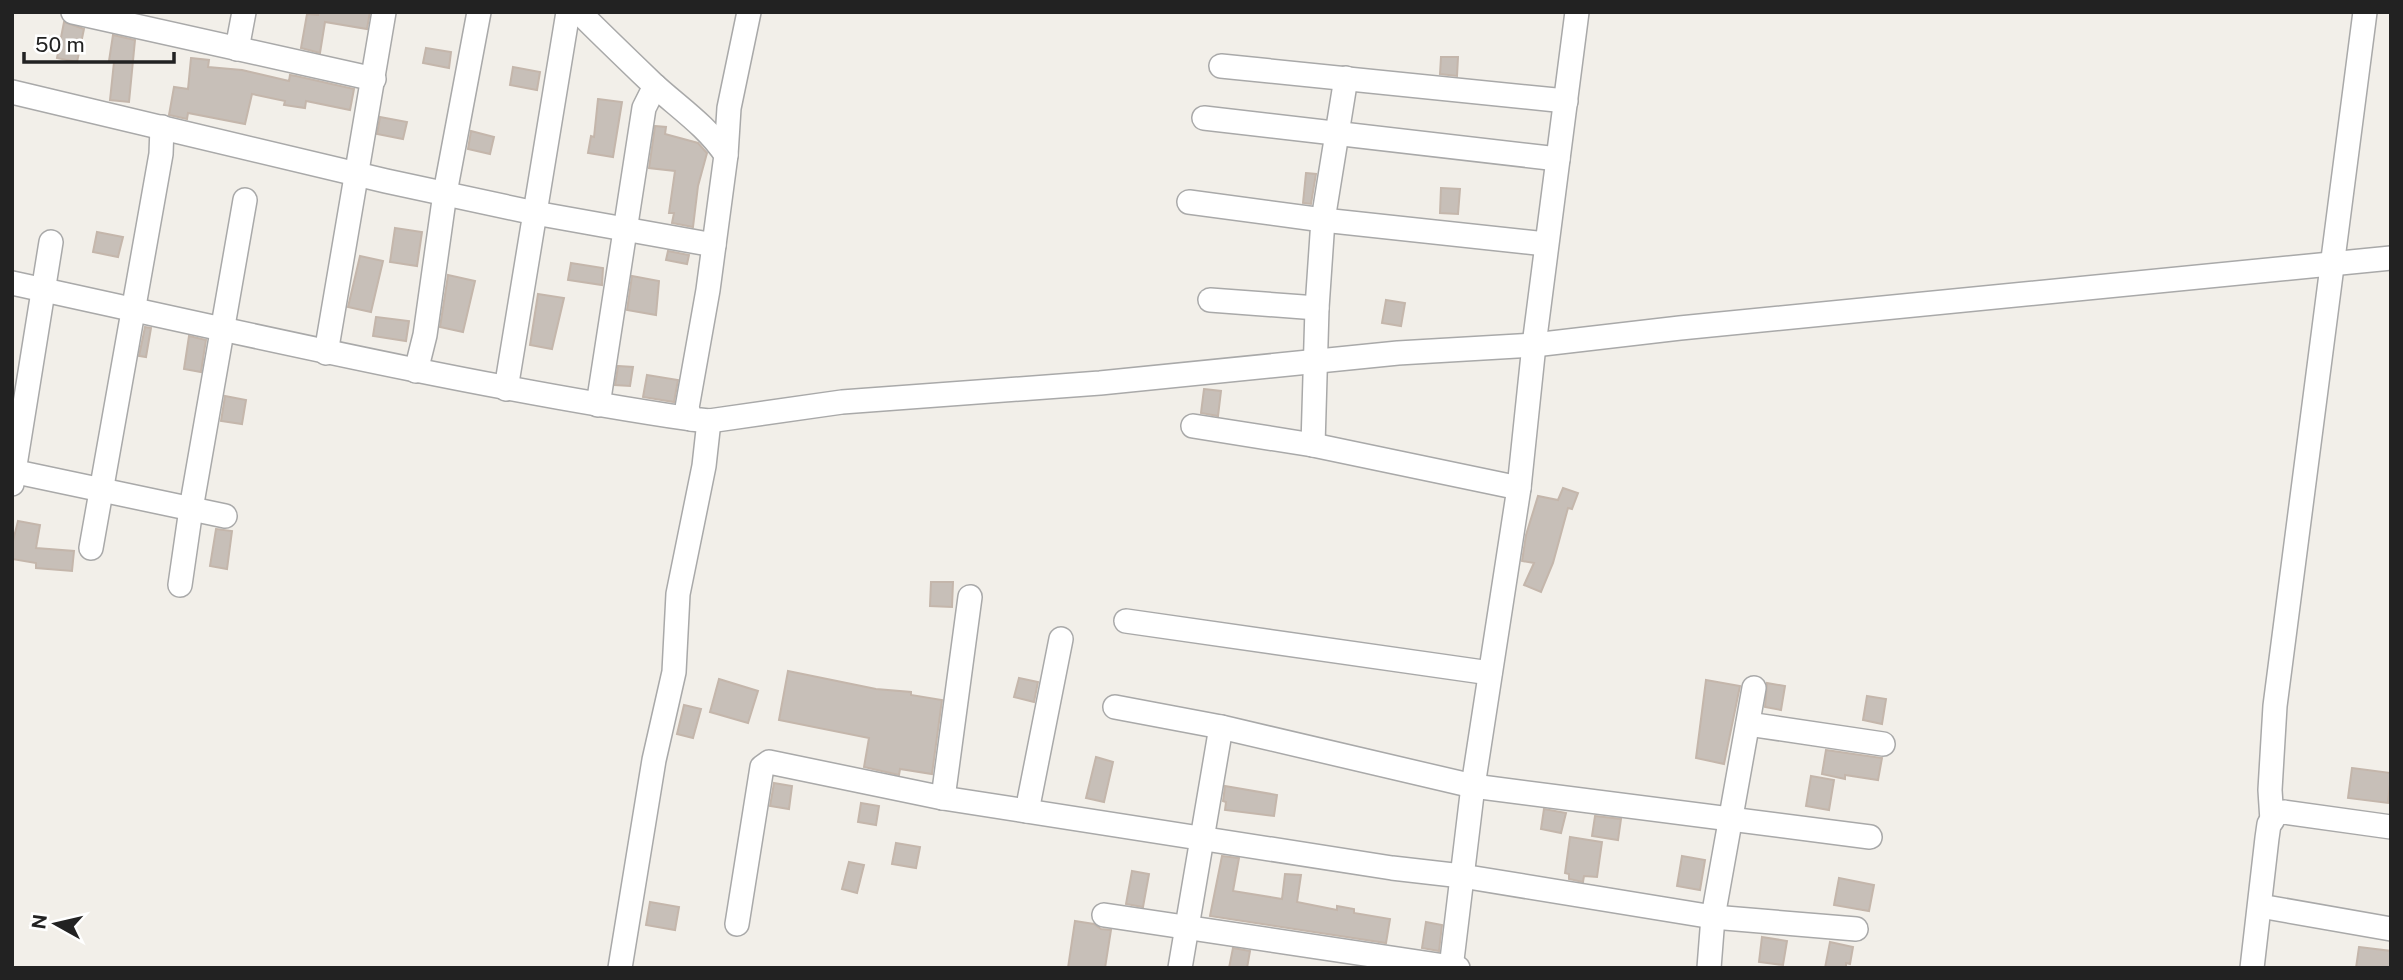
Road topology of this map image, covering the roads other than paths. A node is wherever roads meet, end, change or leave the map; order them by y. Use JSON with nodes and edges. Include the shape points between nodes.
{"nodes":[{"id":1,"x":73,"y":12,"type":"edge"},
{"id":2,"x":244,"y":12,"type":"edge"},
{"id":3,"x":384,"y":12,"type":"edge"},
{"id":4,"x":479,"y":12,"type":"edge"},
{"id":5,"x":568,"y":12,"type":"edge"},
{"id":6,"x":579,"y":12,"type":"edge"},
{"id":7,"x":749,"y":12,"type":"edge"},
{"id":8,"x":1577,"y":12,"type":"edge"},
{"id":9,"x":2365,"y":12,"type":"edge"},
{"id":10,"x":237,"y":49,"type":"junction"},
{"id":11,"x":1221,"y":66,"type":"dead end"},
{"id":12,"x":1346,"y":78,"type":"junction"},
{"id":13,"x":374,"y":79,"type":"junction"},
{"id":14,"x":654,"y":86,"type":"junction"},
{"id":15,"x":12,"y":92,"type":"edge"},
{"id":16,"x":1566,"y":101,"type":"junction"},
{"id":17,"x":1204,"y":118,"type":"dead end"},
{"id":18,"x":162,"y":127,"type":"junction"},
{"id":19,"x":1337,"y":132,"type":"junction"},
{"id":20,"x":726,"y":156,"type":"junction"},
{"id":21,"x":1558,"y":159,"type":"junction"},
{"id":22,"x":358,"y":175,"type":"junction"},
{"id":23,"x":445,"y":193,"type":"junction"},
{"id":24,"x":245,"y":200,"type":"dead end"},
{"id":25,"x":1189,"y":202,"type":"dead end"},
{"id":26,"x":535,"y":213,"type":"junction"},
{"id":27,"x":1323,"y":220,"type":"junction"},
{"id":28,"x":625,"y":228,"type":"junction"},
{"id":29,"x":51,"y":242,"type":"dead end"},
{"id":30,"x":1546,"y":244,"type":"junction"},
{"id":31,"x":714,"y":245,"type":"junction"},
{"id":32,"x":2391,"y":258,"type":"edge"},
{"id":33,"x":2333,"y":264,"type":"junction"},
{"id":34,"x":12,"y":283,"type":"edge"},
{"id":35,"x":43,"y":290,"type":"junction"},
{"id":36,"x":1210,"y":300,"type":"dead end"},
{"id":37,"x":1317,"y":308,"type":"junction"},
{"id":38,"x":133,"y":309,"type":"junction"},
{"id":39,"x":224,"y":330,"type":"junction"},
{"id":40,"x":1534,"y":345,"type":"junction"},
{"id":41,"x":327,"y":353,"type":"junction"},
{"id":42,"x":1315,"y":362,"type":"junction"},
{"id":43,"x":416,"y":371,"type":"junction"},
{"id":44,"x":506,"y":389,"type":"junction"},
{"id":45,"x":598,"y":405,"type":"junction"},
{"id":46,"x":700,"y":420,"type":"junction"},
{"id":47,"x":1193,"y":426,"type":"dead end"},
{"id":48,"x":1313,"y":445,"type":"junction"},
{"id":49,"x":13,"y":476,"type":"edge"},
{"id":50,"x":1519,"y":488,"type":"junction"},
{"id":51,"x":101,"y":490,"type":"junction"},
{"id":52,"x":191,"y":509,"type":"junction"},
{"id":53,"x":225,"y":516,"type":"dead end"},
{"id":54,"x":91,"y":548,"type":"dead end"},
{"id":55,"x":180,"y":585,"type":"dead end"},
{"id":56,"x":970,"y":597,"type":"dead end"},
{"id":57,"x":1126,"y":621,"type":"dead end"},
{"id":58,"x":1061,"y":639,"type":"dead end"},
{"id":59,"x":1490,"y":673,"type":"junction"},
{"id":60,"x":1754,"y":688,"type":"dead end"},
{"id":61,"x":1115,"y":707,"type":"dead end"},
{"id":62,"x":1748,"y":724,"type":"junction"},
{"id":63,"x":1221,"y":727,"type":"junction"},
{"id":64,"x":1882,"y":744,"type":"dead end"},
{"id":65,"x":1473,"y":786,"type":"junction"},
{"id":66,"x":943,"y":798,"type":"junction"},
{"id":67,"x":1027,"y":811,"type":"junction"},
{"id":68,"x":1729,"y":819,"type":"junction"},
{"id":69,"x":2272,"y":821,"type":"junction"},
{"id":70,"x":2391,"y":827,"type":"edge"},
{"id":71,"x":1870,"y":837,"type":"dead end"},
{"id":72,"x":1201,"y":839,"type":"junction"},
{"id":73,"x":1462,"y":876,"type":"junction"},
{"id":74,"x":2260,"y":906,"type":"junction"},
{"id":75,"x":1104,"y":915,"type":"dead end"},
{"id":76,"x":1713,"y":917,"type":"junction"},
{"id":77,"x":737,"y":924,"type":"dead end"},
{"id":78,"x":1186,"y":927,"type":"junction"},
{"id":79,"x":1856,"y":929,"type":"dead end"},
{"id":80,"x":2391,"y":929,"type":"edge"},
{"id":81,"x":1451,"y":967,"type":"edge"},
{"id":82,"x":620,"y":968,"type":"edge"},
{"id":83,"x":1180,"y":968,"type":"edge"},
{"id":84,"x":1458,"y":968,"type":"edge"},
{"id":85,"x":1709,"y":968,"type":"edge"},
{"id":86,"x":2252,"y":968,"type":"edge"}],
"edges":[{"from":1,"to":10,"type":"street"},
{"from":2,"to":10,"type":"street"},
{"from":3,"to":13,"type":"street"},
{"from":4,"to":23,"type":"street"},
{"from":5,"to":26,"type":"street"},
{"from":6,"to":14,"type":"street"},
{"from":7,"to":20,"type":"street","via":[[729,108]]},
{"from":8,"to":16,"type":"street"},
{"from":9,"to":33,"type":"street"},
{"from":10,"to":13,"type":"street"},
{"from":11,"to":12,"type":"street"},
{"from":12,"to":16,"type":"street"},
{"from":12,"to":19,"type":"street"},
{"from":13,"to":22,"type":"street"},
{"from":14,"to":20,"type":"street","via":[[693,117]]},
{"from":14,"to":28,"type":"street","via":[[644,108]]},
{"from":15,"to":18,"type":"street"},
{"from":16,"to":21,"type":"street"},
{"from":17,"to":19,"type":"street"},
{"from":18,"to":22,"type":"street"},
{"from":18,"to":38,"type":"street"},
{"from":19,"to":21,"type":"street"},
{"from":19,"to":27,"type":"street"},
{"from":20,"to":31,"type":"street"},
{"from":21,"to":30,"type":"street"},
{"from":22,"to":23,"type":"street"},
{"from":22,"to":41,"type":"street"},
{"from":23,"to":26,"type":"street"},
{"from":23,"to":43,"type":"street"},
{"from":24,"to":39,"type":"street"},
{"from":25,"to":27,"type":"street"},
{"from":26,"to":28,"type":"street"},
{"from":26,"to":44,"type":"street"},
{"from":27,"to":30,"type":"street"},
{"from":27,"to":37,"type":"street"},
{"from":28,"to":31,"type":"street"},
{"from":28,"to":45,"type":"street"},
{"from":29,"to":35,"type":"street"},
{"from":30,"to":40,"type":"street"},
{"from":31,"to":46,"type":"street","via":[[687,408]]},
{"from":32,"to":33,"type":"street"},
{"from":33,"to":40,"type":"street"},
{"from":33,"to":69,"type":"street","via":[[2275,706]]},
{"from":34,"to":35,"type":"street"},
{"from":35,"to":38,"type":"street"},
{"from":35,"to":49,"type":"street"},
{"from":36,"to":37,"type":"street"},
{"from":37,"to":42,"type":"street"},
{"from":38,"to":39,"type":"street"},
{"from":38,"to":51,"type":"street"},
{"from":39,"to":41,"type":"street"},
{"from":39,"to":52,"type":"street"},
{"from":40,"to":42,"type":"street"},
{"from":40,"to":50,"type":"street"},
{"from":41,"to":43,"type":"street"},
{"from":42,"to":46,"type":"street","via":[[855,401]]},
{"from":42,"to":48,"type":"street"},
{"from":43,"to":44,"type":"street"},
{"from":44,"to":45,"type":"street"},
{"from":45,"to":46,"type":"street"},
{"from":46,"to":82,"type":"street","via":[[704,466],[678,594],[674,672],[654,760]]},
{"from":47,"to":48,"type":"street"},
{"from":48,"to":50,"type":"street"},
{"from":49,"to":51,"type":"street"},
{"from":50,"to":59,"type":"street"},
{"from":51,"to":52,"type":"street"},
{"from":51,"to":54,"type":"street"},
{"from":52,"to":53,"type":"street"},
{"from":52,"to":55,"type":"street"},
{"from":56,"to":66,"type":"street"},
{"from":57,"to":59,"type":"street"},
{"from":58,"to":67,"type":"street"},
{"from":59,"to":65,"type":"street"},
{"from":60,"to":62,"type":"street"},
{"from":61,"to":63,"type":"street"},
{"from":62,"to":64,"type":"street"},
{"from":62,"to":68,"type":"street"},
{"from":63,"to":65,"type":"street"},
{"from":63,"to":72,"type":"street"},
{"from":65,"to":68,"type":"street"},
{"from":65,"to":73,"type":"street"},
{"from":66,"to":67,"type":"street"},
{"from":66,"to":77,"type":"street","via":[[766,763]]},
{"from":67,"to":72,"type":"street"},
{"from":68,"to":71,"type":"street"},
{"from":68,"to":76,"type":"street"},
{"from":69,"to":70,"type":"street","via":[[2284,812]]},
{"from":69,"to":74,"type":"street"},
{"from":72,"to":73,"type":"street"},
{"from":72,"to":78,"type":"street"},
{"from":73,"to":76,"type":"street"},
{"from":73,"to":81,"type":"street"},
{"from":74,"to":80,"type":"street"},
{"from":74,"to":86,"type":"street"},
{"from":75,"to":78,"type":"street"},
{"from":76,"to":79,"type":"street"},
{"from":76,"to":85,"type":"street"},
{"from":78,"to":81,"type":"street"},
{"from":78,"to":83,"type":"street"},
{"from":81,"to":84,"type":"street"}]}
